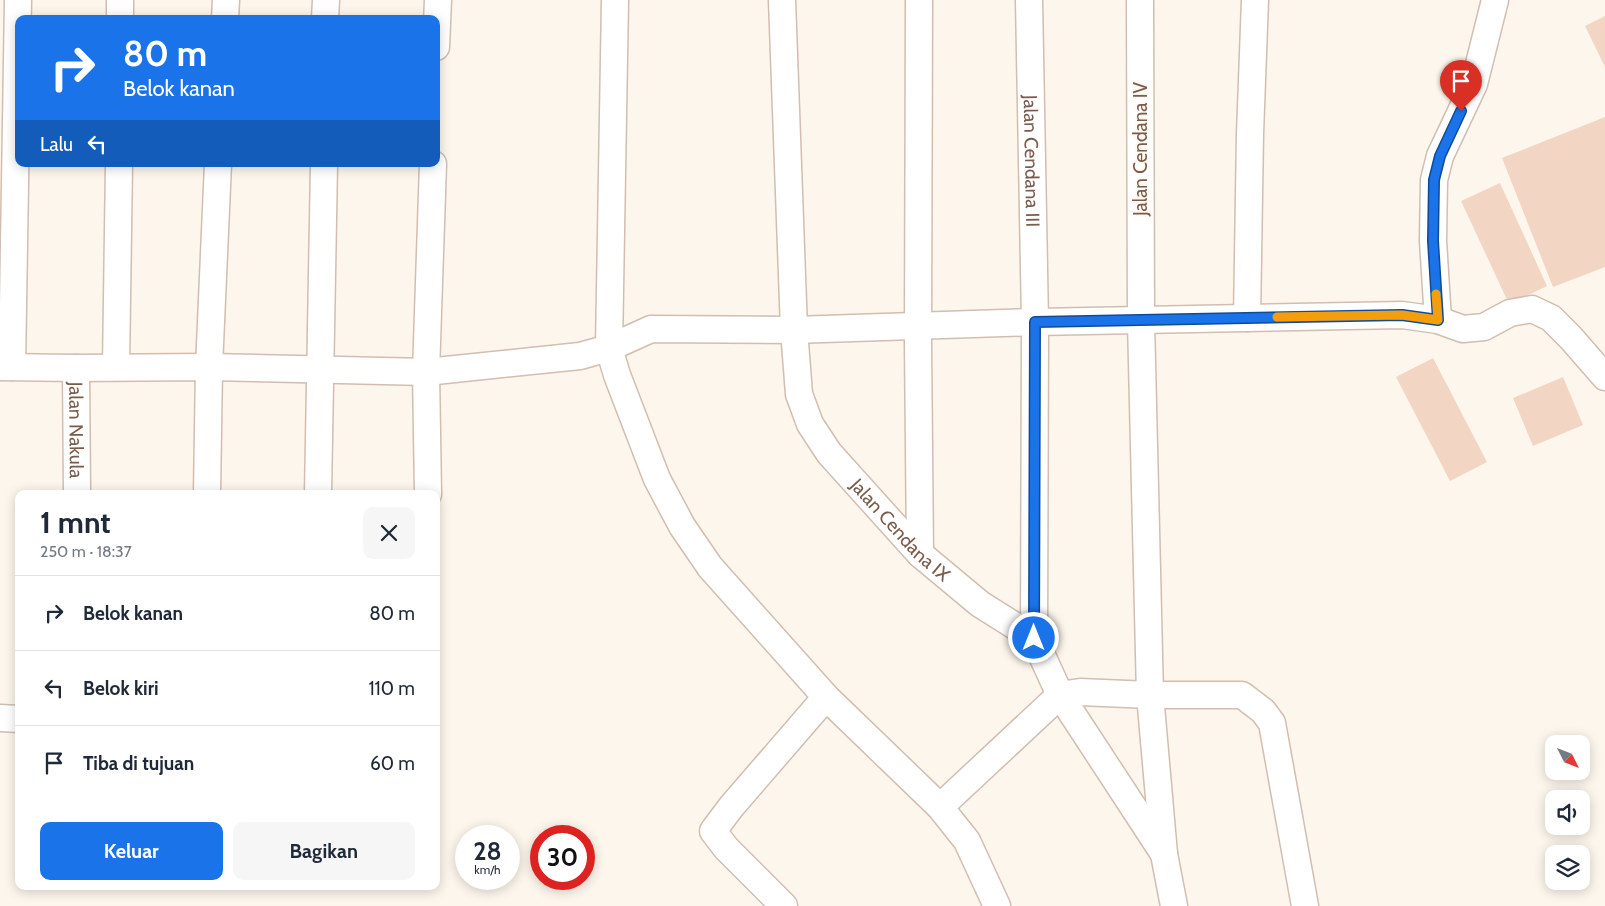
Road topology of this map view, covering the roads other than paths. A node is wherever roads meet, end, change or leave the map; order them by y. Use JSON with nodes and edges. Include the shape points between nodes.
{"nodes":[{"id":1,"x":18,"y":0,"type":"edge"},
{"id":2,"x":120,"y":0,"type":"edge"},
{"id":3,"x":226,"y":0,"type":"edge"},
{"id":4,"x":326,"y":0,"type":"edge"},
{"id":5,"x":438,"y":0,"type":"edge"},
{"id":6,"x":615,"y":0,"type":"edge"},
{"id":7,"x":782,"y":0,"type":"edge"},
{"id":8,"x":919,"y":0,"type":"edge"},
{"id":9,"x":1029,"y":0,"type":"edge"},
{"id":10,"x":1140,"y":0,"type":"edge"},
{"id":11,"x":1255,"y":0,"type":"edge"},
{"id":12,"x":1495,"y":0,"type":"edge"},
{"id":13,"x":0,"y":12,"type":"edge"},
{"id":14,"x":18,"y":15,"type":"edge"},
{"id":15,"x":120,"y":15,"type":"edge"},
{"id":16,"x":225,"y":15,"type":"edge"},
{"id":17,"x":325,"y":15,"type":"edge"},
{"id":18,"x":437,"y":15,"type":"edge"},
{"id":19,"x":15,"y":92,"type":"edge"},
{"id":20,"x":118,"y":167,"type":"edge"},
{"id":21,"x":218,"y":167,"type":"edge"},
{"id":22,"x":324,"y":167,"type":"edge"},
{"id":23,"x":433,"y":167,"type":"edge"},
{"id":24,"x":1141,"y":310,"type":"junction"},
{"id":25,"x":1247,"y":318,"type":"junction"},
{"id":26,"x":1438,"y":320,"type":"junction"},
{"id":27,"x":1035,"y":322,"type":"junction"},
{"id":28,"x":918,"y":326,"type":"junction"},
{"id":29,"x":794,"y":330,"type":"junction"},
{"id":30,"x":609,"y":348,"type":"junction"},
{"id":31,"x":6,"y":367,"type":"edge"},
{"id":32,"x":116,"y":367,"type":"junction"},
{"id":33,"x":209,"y":367,"type":"junction"},
{"id":34,"x":76,"y":368,"type":"junction"},
{"id":35,"x":321,"y":370,"type":"junction"},
{"id":36,"x":426,"y":372,"type":"junction"},
{"id":37,"x":1605,"y":377,"type":"edge"},
{"id":38,"x":77,"y":490,"type":"edge"},
{"id":39,"x":207,"y":490,"type":"edge"},
{"id":40,"x":318,"y":490,"type":"edge"},
{"id":41,"x":428,"y":490,"type":"edge"},
{"id":42,"x":920,"y":554,"type":"junction"},
{"id":43,"x":1034,"y":638,"type":"junction"},
{"id":44,"x":1060,"y":695,"type":"junction"},
{"id":45,"x":1150,"y":695,"type":"junction"},
{"id":46,"x":826,"y":697,"type":"junction"},
{"id":47,"x":0,"y":718,"type":"edge"},
{"id":48,"x":15,"y":719,"type":"edge"},
{"id":49,"x":940,"y":807,"type":"junction"},
{"id":50,"x":1164,"y":854,"type":"junction"},
{"id":51,"x":784,"y":906,"type":"edge"},
{"id":52,"x":997,"y":906,"type":"edge"},
{"id":53,"x":1174,"y":906,"type":"edge"},
{"id":54,"x":1305,"y":906,"type":"edge"}],
"edges":[{"from":1,"to":13,"type":"street"},
{"from":1,"to":14,"type":"street"},
{"from":2,"to":15,"type":"street"},
{"from":3,"to":16,"type":"street"},
{"from":4,"to":17,"type":"street"},
{"from":5,"to":18,"type":"street"},
{"from":6,"to":30,"type":"street"},
{"from":7,"to":29,"type":"street","name":"Jalan Cendana IX"},
{"from":8,"to":28,"type":"street"},
{"from":9,"to":27,"type":"street","name":"Jalan Cendana III"},
{"from":10,"to":24,"type":"street","name":"Jalan Cendana IV"},
{"from":11,"to":25,"type":"street"},
{"from":12,"to":26,"type":"street","via":[[1474,84],[1440,156],[1434,180],[1433,250]]},
{"from":19,"to":31,"type":"street"},
{"from":20,"to":32,"type":"street"},
{"from":21,"to":33,"type":"street"},
{"from":22,"to":35,"type":"street"},
{"from":23,"to":36,"type":"street"},
{"from":24,"to":25,"type":"street"},
{"from":24,"to":27,"type":"street"},
{"from":24,"to":45,"type":"street","name":"Jalan Cendana IV"},
{"from":25,"to":26,"type":"street","via":[[1402,315]]},
{"from":26,"to":37,"type":"street","via":[[1463,329],[1484,327],[1510,313],[1532,309],[1551,318]]},
{"from":27,"to":28,"type":"street"},
{"from":27,"to":43,"type":"street","name":"Jalan Cendana III"},
{"from":28,"to":29,"type":"street"},
{"from":28,"to":42,"type":"street"},
{"from":29,"to":30,"type":"street","via":[[651,328]]},
{"from":29,"to":42,"type":"street","name":"Jalan Cendana IX","via":[[799,394],[810,424],[830,454]]},
{"from":30,"to":36,"type":"street","via":[[580,356]]},
{"from":30,"to":46,"type":"street","via":[[657,479],[682,526],[710,567]]},
{"from":31,"to":34,"type":"street"},
{"from":32,"to":33,"type":"street"},
{"from":32,"to":34,"type":"street"},
{"from":33,"to":35,"type":"street"},
{"from":33,"to":39,"type":"street"},
{"from":34,"to":38,"type":"street","name":"Jalan Nakula"},
{"from":35,"to":36,"type":"street"},
{"from":35,"to":40,"type":"street"},
{"from":36,"to":41,"type":"street"},
{"from":42,"to":43,"type":"street","name":"Jalan Cendana IX","via":[[980,604]]},
{"from":43,"to":44,"type":"street"},
{"from":44,"to":45,"type":"street","via":[[1080,692]]},
{"from":44,"to":49,"type":"street"},
{"from":44,"to":50,"type":"street"},
{"from":45,"to":50,"type":"street","name":"Jalan Cendana IV"},
{"from":45,"to":54,"type":"street","via":[[1242,694],[1272,723]]},
{"from":46,"to":49,"type":"street"},
{"from":46,"to":51,"type":"street","via":[[713,831]]},
{"from":47,"to":48,"type":"street"},
{"from":49,"to":52,"type":"street","via":[[967,841]]},
{"from":50,"to":53,"type":"street","name":"Jalan Cendana IV"}]}
